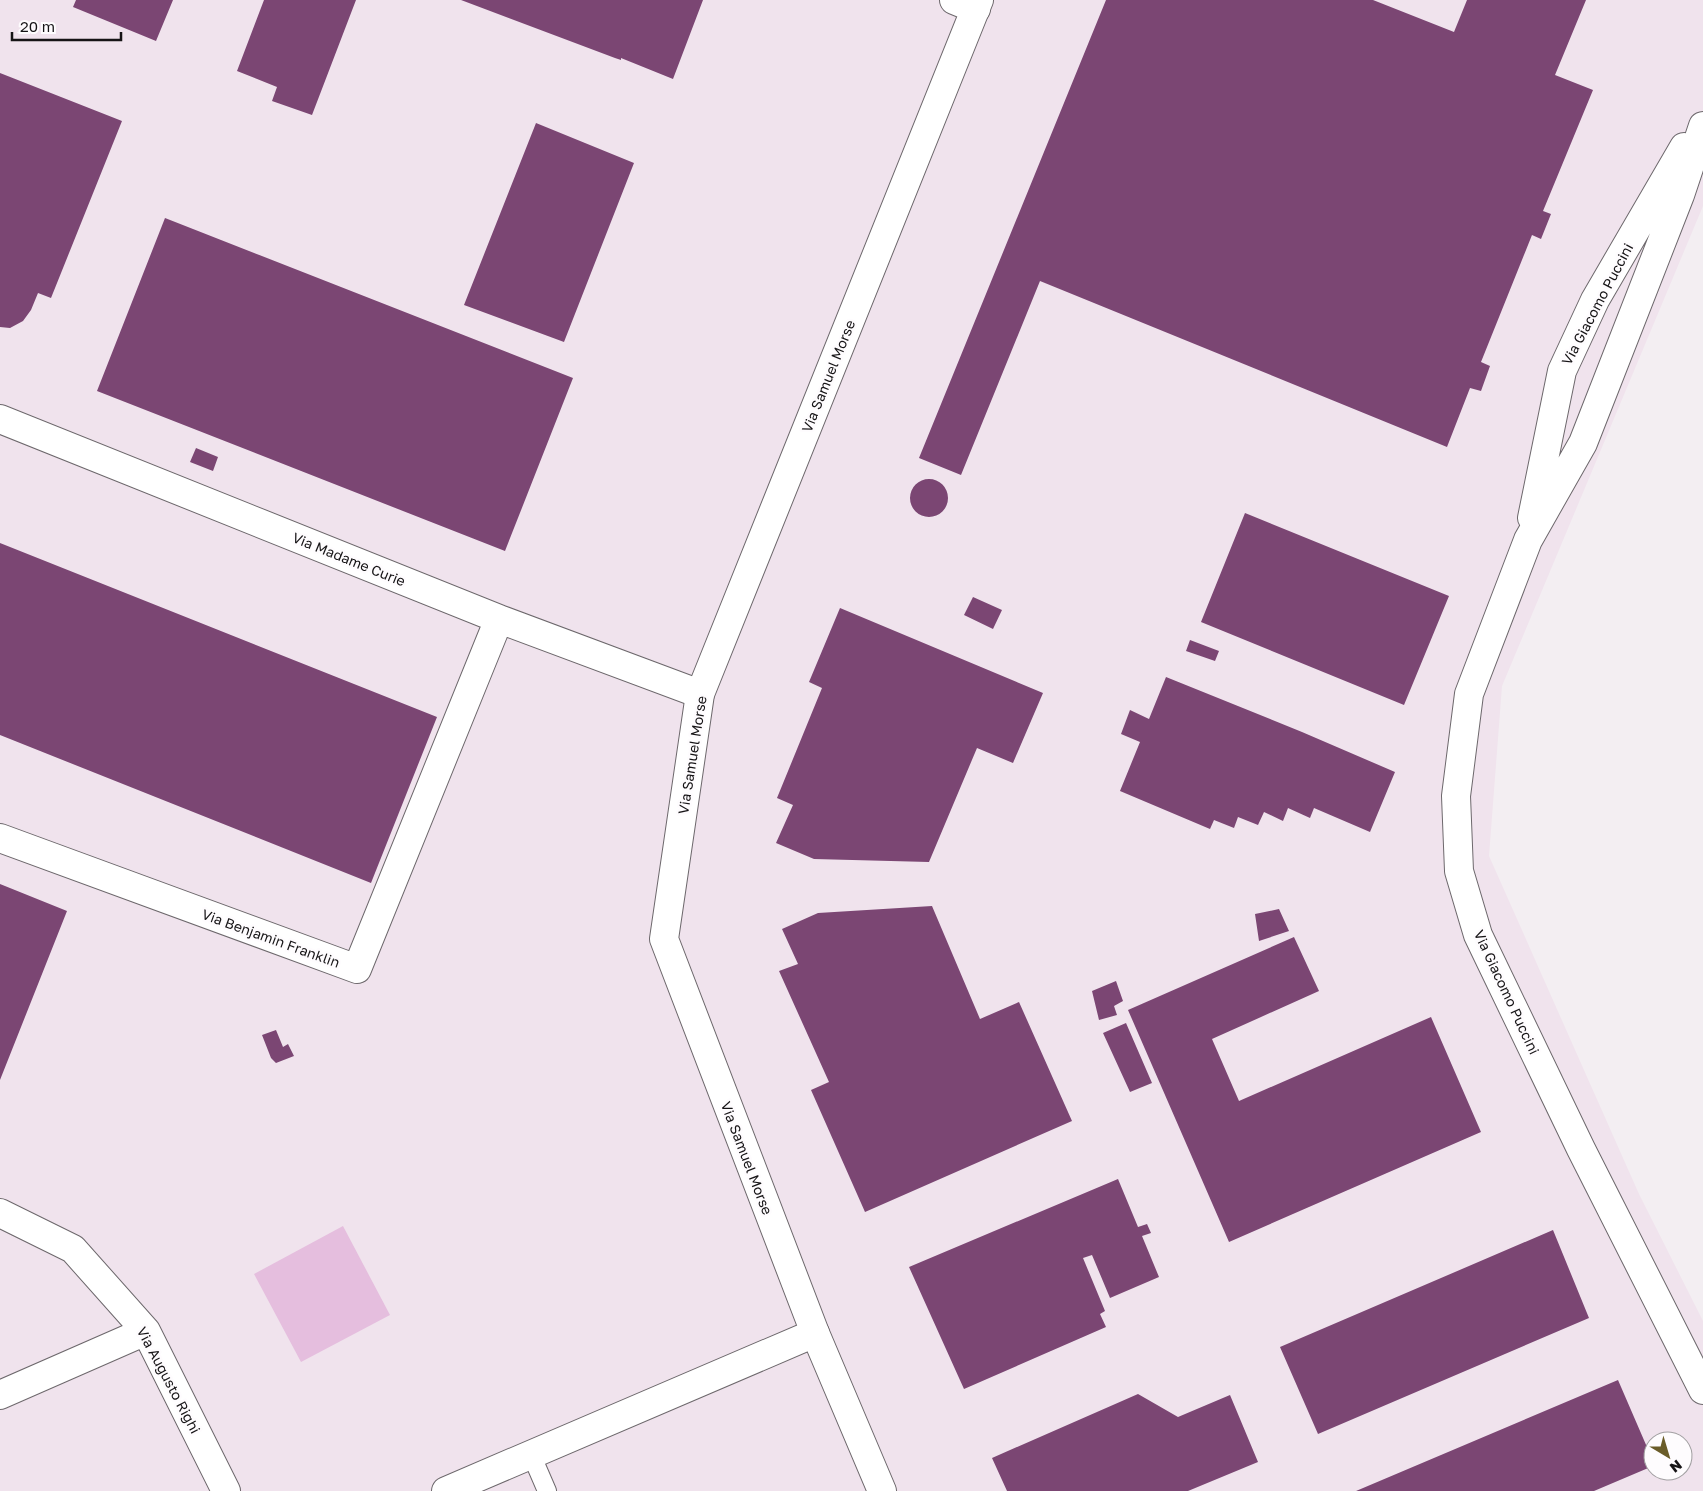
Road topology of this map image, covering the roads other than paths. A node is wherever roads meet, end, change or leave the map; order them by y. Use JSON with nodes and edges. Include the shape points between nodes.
{"nodes":[{"id":1,"x":970,"y":3,"type":"edge"},
{"id":2,"x":1703,"y":114,"type":"edge"},
{"id":3,"x":1703,"y":126,"type":"edge"},
{"id":4,"x":0,"y":419,"type":"edge"},
{"id":5,"x":1528,"y":540,"type":"junction"},
{"id":6,"x":499,"y":619,"type":"junction"},
{"id":7,"x":700,"y":694,"type":"junction"},
{"id":8,"x":0,"y":838,"type":"edge"},
{"id":9,"x":0,"y":1213,"type":"edge"},
{"id":10,"x":146,"y":1332,"type":"junction"},
{"id":11,"x":815,"y":1333,"type":"junction"},
{"id":12,"x":1703,"y":1390,"type":"edge"},
{"id":13,"x":0,"y":1395,"type":"edge"},
{"id":14,"x":531,"y":1454,"type":"junction"},
{"id":15,"x":226,"y":1491,"type":"edge"},
{"id":16,"x":446,"y":1491,"type":"edge"},
{"id":17,"x":547,"y":1491,"type":"edge"},
{"id":18,"x":882,"y":1491,"type":"edge"}],
"edges":[{"from":1,"to":7,"type":"street","name":"Via Samuel Morse"},
{"from":2,"to":5,"type":"street","name":"Via Giacomo Puccini","via":[[1596,300],[1562,371]]},
{"from":3,"to":5,"type":"street","name":"Via Giacomo Puccini","via":[[1680,196],[1583,443]]},
{"from":4,"to":6,"type":"street","name":"Via Madame Curie"},
{"from":5,"to":12,"type":"street","name":"Via Giacomo Puccini","via":[[1469,694],[1456,796],[1459,871],[1478,935],[1581,1149]]},
{"from":6,"to":7,"type":"street","name":"Via Madame Curie"},
{"from":6,"to":8,"type":"street","name":"Via Benjamin Franklin","via":[[357,969]]},
{"from":7,"to":11,"type":"street","name":"Via Samuel Morse","via":[[664,939]]},
{"from":9,"to":10,"type":"street","name":"Via Augusto Righi","via":[[74,1249]]},
{"from":10,"to":13,"type":"street"},
{"from":10,"to":15,"type":"street","name":"Via Augusto Righi"},
{"from":11,"to":14,"type":"street"},
{"from":11,"to":18,"type":"street","name":"Via Samuel Morse"},
{"from":14,"to":16,"type":"street"},
{"from":14,"to":17,"type":"lane"}]}
